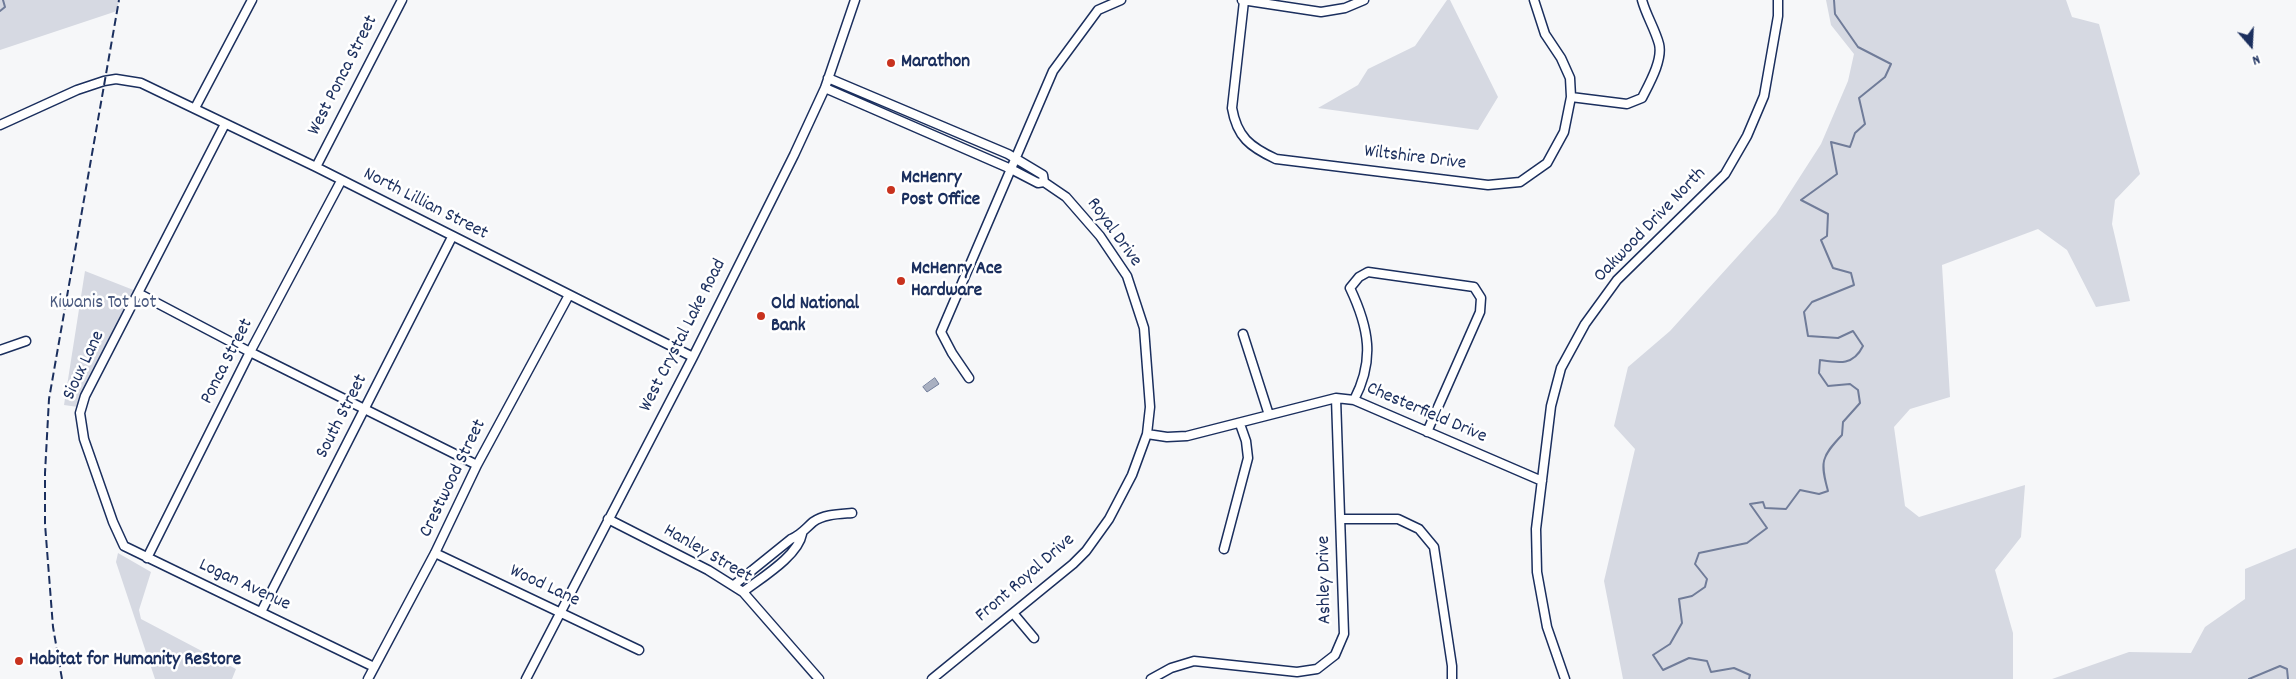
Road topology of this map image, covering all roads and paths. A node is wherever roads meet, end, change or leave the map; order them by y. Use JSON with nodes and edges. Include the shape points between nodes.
{"nodes":[{"id":1,"x":252,"y":0,"type":"edge"},
{"id":2,"x":402,"y":0,"type":"edge"},
{"id":3,"x":855,"y":0,"type":"edge"},
{"id":4,"x":1121,"y":0,"type":"edge"},
{"id":5,"x":1242,"y":0,"type":"edge"},
{"id":6,"x":1364,"y":0,"type":"edge"},
{"id":7,"x":1534,"y":0,"type":"edge"},
{"id":8,"x":1642,"y":0,"type":"edge"},
{"id":9,"x":1778,"y":0,"type":"edge"},
{"id":10,"x":828,"y":78,"type":"junction"},
{"id":11,"x":825,"y":88,"type":"junction"},
{"id":12,"x":1571,"y":97,"type":"junction"},
{"id":13,"x":195,"y":108,"type":"junction"},
{"id":14,"x":225,"y":124,"type":"junction"},
{"id":15,"x":0,"y":125,"type":"edge"},
{"id":16,"x":1016,"y":158,"type":"junction"},
{"id":17,"x":316,"y":167,"type":"junction"},
{"id":18,"x":1011,"y":169,"type":"junction"},
{"id":19,"x":341,"y":181,"type":"junction"},
{"id":20,"x":1044,"y":182,"type":"junction"},
{"id":21,"x":452,"y":237,"type":"junction"},
{"id":22,"x":138,"y":293,"type":"junction"},
{"id":23,"x":569,"y":295,"type":"junction"},
{"id":24,"x":1243,"y":334,"type":"dead end"},
{"id":25,"x":26,"y":341,"type":"dead end"},
{"id":26,"x":0,"y":350,"type":"edge"},
{"id":27,"x":250,"y":352,"type":"junction"},
{"id":28,"x":692,"y":357,"type":"junction"},
{"id":29,"x":969,"y":378,"type":"dead end"},
{"id":30,"x":1336,"y":398,"type":"junction"},
{"id":31,"x":1354,"y":400,"type":"junction"},
{"id":32,"x":366,"y":409,"type":"junction"},
{"id":33,"x":1269,"y":415,"type":"junction"},
{"id":34,"x":1240,"y":424,"type":"junction"},
{"id":35,"x":1427,"y":432,"type":"junction"},
{"id":36,"x":1147,"y":434,"type":"junction"},
{"id":37,"x":477,"y":465,"type":"junction"},
{"id":38,"x":1542,"y":481,"type":"junction"},
{"id":39,"x":852,"y":513,"type":"dead end"},
{"id":40,"x":608,"y":519,"type":"junction"},
{"id":41,"x":1341,"y":519,"type":"junction"},
{"id":42,"x":113,"y":522,"type":"joint"},
{"id":43,"x":802,"y":534,"type":"junction"},
{"id":44,"x":1224,"y":549,"type":"dead end"},
{"id":45,"x":435,"y":553,"type":"junction"},
{"id":46,"x":148,"y":558,"type":"junction"},
{"id":47,"x":734,"y":585,"type":"junction"},
{"id":48,"x":743,"y":592,"type":"junction"},
{"id":49,"x":261,"y":612,"type":"junction"},
{"id":50,"x":561,"y":613,"type":"junction"},
{"id":51,"x":1013,"y":613,"type":"junction"},
{"id":52,"x":1034,"y":638,"type":"dead end"},
{"id":53,"x":639,"y":650,"type":"dead end"},
{"id":54,"x":1452,"y":666,"type":"junction"},
{"id":55,"x":374,"y":667,"type":"junction"},
{"id":56,"x":1281,"y":670,"type":"junction"},
{"id":57,"x":368,"y":679,"type":"edge"},
{"id":58,"x":526,"y":679,"type":"edge"},
{"id":59,"x":819,"y":679,"type":"edge"},
{"id":60,"x":932,"y":679,"type":"edge"},
{"id":61,"x":1151,"y":679,"type":"edge"},
{"id":62,"x":1281,"y":679,"type":"edge"},
{"id":63,"x":1452,"y":679,"type":"edge"},
{"id":64,"x":1458,"y":679,"type":"edge"},
{"id":65,"x":1565,"y":679,"type":"edge"}],
"edges":[{"from":1,"to":13,"type":"street"},
{"from":2,"to":17,"type":"street","name":"West Ponca Street"},
{"from":3,"to":10,"type":"street","name":"West Crystal Lake Road"},
{"from":4,"to":16,"type":"street","via":[[1098,10],[1053,71]]},
{"from":5,"to":6,"type":"street","via":[[1321,12]]},
{"from":5,"to":12,"type":"street","name":"Wiltshire Drive","via":[[1232,108],[1234,122],[1256,150],[1276,159],[1488,185],[1520,182],[1547,162],[1564,132]]},
{"from":7,"to":12,"type":"street","name":"Wiltshire Drive","via":[[1545,34],[1570,78]]},
{"from":8,"to":12,"type":"street","via":[[1659,45],[1654,74],[1642,98],[1627,104]]},
{"from":9,"to":38,"type":"street","name":"Oakwood Drive North","via":[[1764,96],[1747,136],[1725,174],[1618,280],[1585,324],[1561,368],[1551,406]]},
{"from":10,"to":11,"type":"street","name":"West Crystal Lake Road"},
{"from":10,"to":16,"type":"street","name":"Royal Drive"},
{"from":11,"to":18,"type":"street","name":"Royal Drive"},
{"from":11,"to":28,"type":"street","name":"West Crystal Lake Road"},
{"from":13,"to":14,"type":"street","name":"North Lillian Street"},
{"from":13,"to":15,"type":"street","name":"North Lillian Street","via":[[142,83],[116,79],[77,90]]},
{"from":14,"to":17,"type":"street","name":"North Lillian Street"},
{"from":14,"to":22,"type":"street","name":"Sioux Lane"},
{"from":16,"to":18,"type":"street"},
{"from":16,"to":20,"type":"street","name":"Royal Drive","via":[[1043,175]]},
{"from":17,"to":19,"type":"street","name":"North Lillian Street"},
{"from":18,"to":20,"type":"street","name":"Royal Drive","via":[[1038,183]]},
{"from":18,"to":29,"type":"street","via":[[941,332]]},
{"from":19,"to":21,"type":"street","name":"North Lillian Street"},
{"from":19,"to":27,"type":"street","name":"Ponca Street"},
{"from":20,"to":36,"type":"street","name":"Royal Drive","via":[[1066,197],[1100,236],[1127,276],[1144,328],[1150,407]]},
{"from":21,"to":23,"type":"street","name":"North Lillian Street"},
{"from":21,"to":32,"type":"street","name":"South Street"},
{"from":22,"to":27,"type":"street"},
{"from":22,"to":42,"type":"street","name":"Sioux Lane","via":[[80,413],[84,439]]},
{"from":23,"to":28,"type":"street","name":"North Lillian Street"},
{"from":23,"to":37,"type":"street","name":"Crestwood Street"},
{"from":24,"to":33,"type":"street"},
{"from":25,"to":26,"type":"street"},
{"from":27,"to":32,"type":"street"},
{"from":27,"to":46,"type":"street","name":"Ponca Street"},
{"from":28,"to":40,"type":"street","name":"West Crystal Lake Road"},
{"from":30,"to":31,"type":"street","name":"Chesterfield Drive"},
{"from":30,"to":33,"type":"street","name":"Chesterfield Drive"},
{"from":30,"to":41,"type":"street","name":"Ashley Drive"},
{"from":31,"to":35,"type":"street","name":"Chesterfield Drive"},
{"from":31,"to":35,"type":"street","via":[[1363,384],[1368,356],[1367,333],[1350,288],[1359,277],[1368,272],[1474,287],[1481,298],[1480,312]]},
{"from":32,"to":37,"type":"street"},
{"from":32,"to":49,"type":"street","name":"South Street"},
{"from":33,"to":34,"type":"street","name":"Chesterfield Drive"},
{"from":34,"to":36,"type":"street","name":"Chesterfield Drive","via":[[1186,436]]},
{"from":34,"to":44,"type":"street","via":[[1248,458]]},
{"from":35,"to":38,"type":"street","name":"Chesterfield Drive"},
{"from":36,"to":51,"type":"street","name":"Front Royal Drive","via":[[1132,475],[1110,519],[1074,564]]},
{"from":37,"to":45,"type":"street","name":"Crestwood Street"},
{"from":38,"to":65,"type":"street","name":"Oakwood Drive North","via":[[1536,529],[1537,572],[1548,627]]},
{"from":39,"to":43,"type":"street","via":[[829,515],[814,521]]},
{"from":40,"to":47,"type":"street","name":"Hanley Street"},
{"from":40,"to":50,"type":"street","name":"West Crystal Lake Road"},
{"from":41,"to":54,"type":"street","via":[[1398,519],[1419,529],[1434,547]]},
{"from":41,"to":56,"type":"street","name":"Ashley Drive","via":[[1344,634],[1335,655],[1317,668],[1297,672]]},
{"from":42,"to":46,"type":"street","name":"Logan Avenue","via":[[124,546]]},
{"from":43,"to":47,"type":"street","via":[[791,539]]},
{"from":43,"to":48,"type":"street","via":[[793,553]]},
{"from":45,"to":50,"type":"street","name":"Wood Lane"},
{"from":45,"to":55,"type":"street","name":"Crestwood Street"},
{"from":46,"to":49,"type":"street","name":"Logan Avenue"},
{"from":47,"to":48,"type":"street","name":"Hanley Street"},
{"from":48,"to":59,"type":"street","name":"Hanley Street"},
{"from":49,"to":55,"type":"street","name":"Logan Avenue"},
{"from":50,"to":53,"type":"street","name":"Wood Lane"},
{"from":50,"to":58,"type":"street","name":"West Crystal Lake Road"},
{"from":51,"to":52,"type":"street"},
{"from":51,"to":60,"type":"street","name":"Front Royal Drive"},
{"from":54,"to":63,"type":"street"},
{"from":54,"to":64,"type":"street"},
{"from":55,"to":57,"type":"street","name":"Crestwood Street"},
{"from":56,"to":61,"type":"street","name":"Ashley Drive","via":[[1194,661]]},
{"from":56,"to":62,"type":"street"}]}
